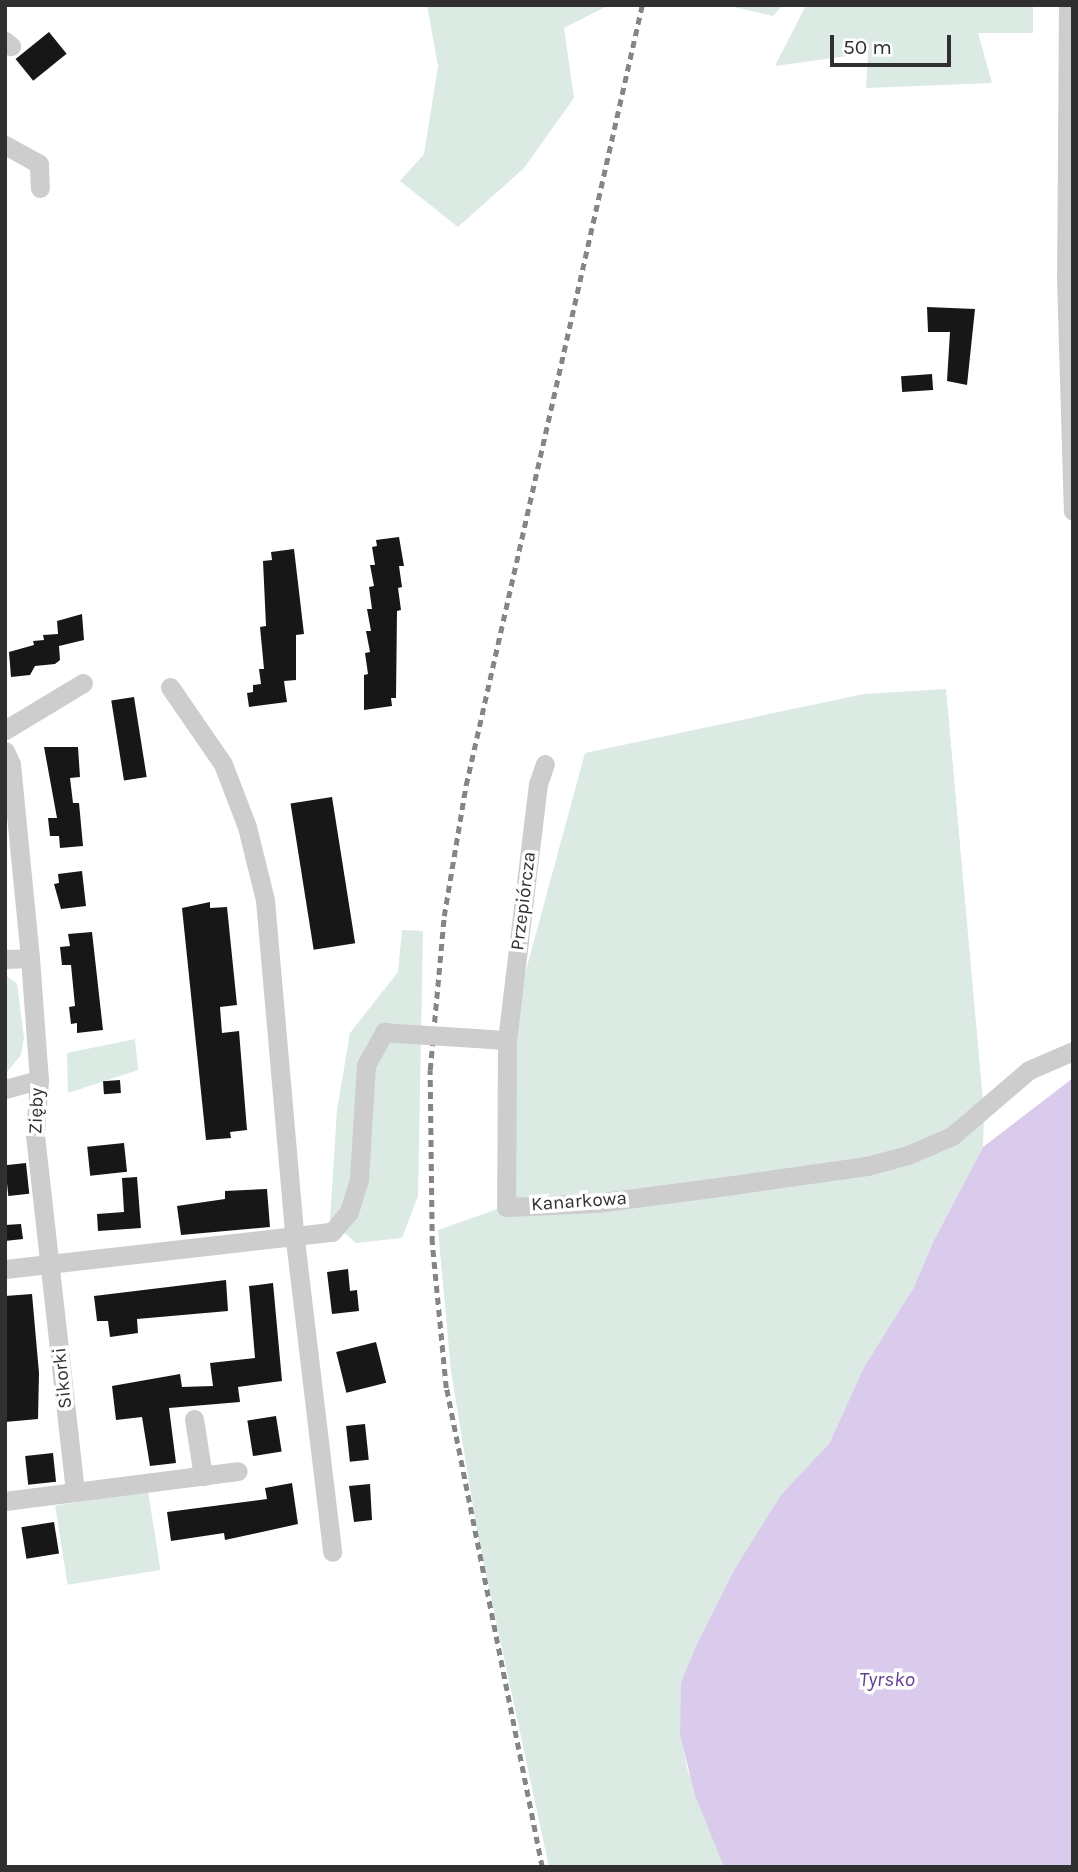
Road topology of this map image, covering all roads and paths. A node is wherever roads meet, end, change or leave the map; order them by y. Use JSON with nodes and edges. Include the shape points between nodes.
{"nodes":[{"id":1,"x":1068,"y":5,"type":"edge"},
{"id":2,"x":5,"y":145,"type":"edge"},
{"id":3,"x":40,"y":188,"type":"dead end"},
{"id":4,"x":1073,"y":511,"type":"edge"},
{"id":5,"x":83,"y":683,"type":"dead end"},
{"id":6,"x":170,"y":687,"type":"dead end"},
{"id":7,"x":5,"y":730,"type":"edge"},
{"id":8,"x":5,"y":751,"type":"edge"},
{"id":9,"x":545,"y":764,"type":"dead end"},
{"id":10,"x":30,"y":958,"type":"junction"},
{"id":11,"x":5,"y":959,"type":"edge"},
{"id":12,"x":507,"y":1040,"type":"junction"},
{"id":13,"x":1073,"y":1051,"type":"edge"},
{"id":14,"x":39,"y":1080,"type":"junction"},
{"id":15,"x":5,"y":1089,"type":"edge"},
{"id":16,"x":295,"y":1240,"type":"junction"},
{"id":17,"x":52,"y":1264,"type":"junction"},
{"id":18,"x":5,"y":1269,"type":"edge"},
{"id":19,"x":194,"y":1419,"type":"dead end"},
{"id":20,"x":238,"y":1471,"type":"dead end"},
{"id":21,"x":203,"y":1476,"type":"junction"},
{"id":22,"x":75,"y":1492,"type":"junction"},
{"id":23,"x":5,"y":1501,"type":"edge"},
{"id":24,"x":332,"y":1552,"type":"dead end"}],
"edges":[{"from":1,"to":4,"type":"street"},
{"from":2,"to":3,"type":"street","via":[[39,164]]},
{"from":5,"to":7,"type":"street"},
{"from":6,"to":16,"type":"street","via":[[223,764],[247,827],[265,900]]},
{"from":8,"to":10,"type":"street","name":"Zięby","via":[[11,764]]},
{"from":9,"to":12,"type":"street","name":"Przepiórcza","via":[[538,784]]},
{"from":10,"to":11,"type":"street"},
{"from":10,"to":14,"type":"street","name":"Zięby"},
{"from":12,"to":13,"type":"street","name":"Kanarkowa","via":[[506,1206],[596,1203],[867,1166],[908,1155],[952,1136],[1029,1070]]},
{"from":12,"to":16,"type":"street","bridge":true,"via":[[384,1032],[366,1065],[359,1180],[349,1212],[332,1232]]},
{"from":14,"to":15,"type":"street"},
{"from":14,"to":17,"type":"street","name":"Zięby","via":[[35,1135]]},
{"from":16,"to":17,"type":"street"},
{"from":16,"to":24,"type":"street"},
{"from":17,"to":18,"type":"street"},
{"from":17,"to":22,"type":"street","name":"Sikorki"},
{"from":19,"to":21,"type":"street"},
{"from":20,"to":21,"type":"street"},
{"from":21,"to":22,"type":"street"},
{"from":22,"to":23,"type":"street"}]}
